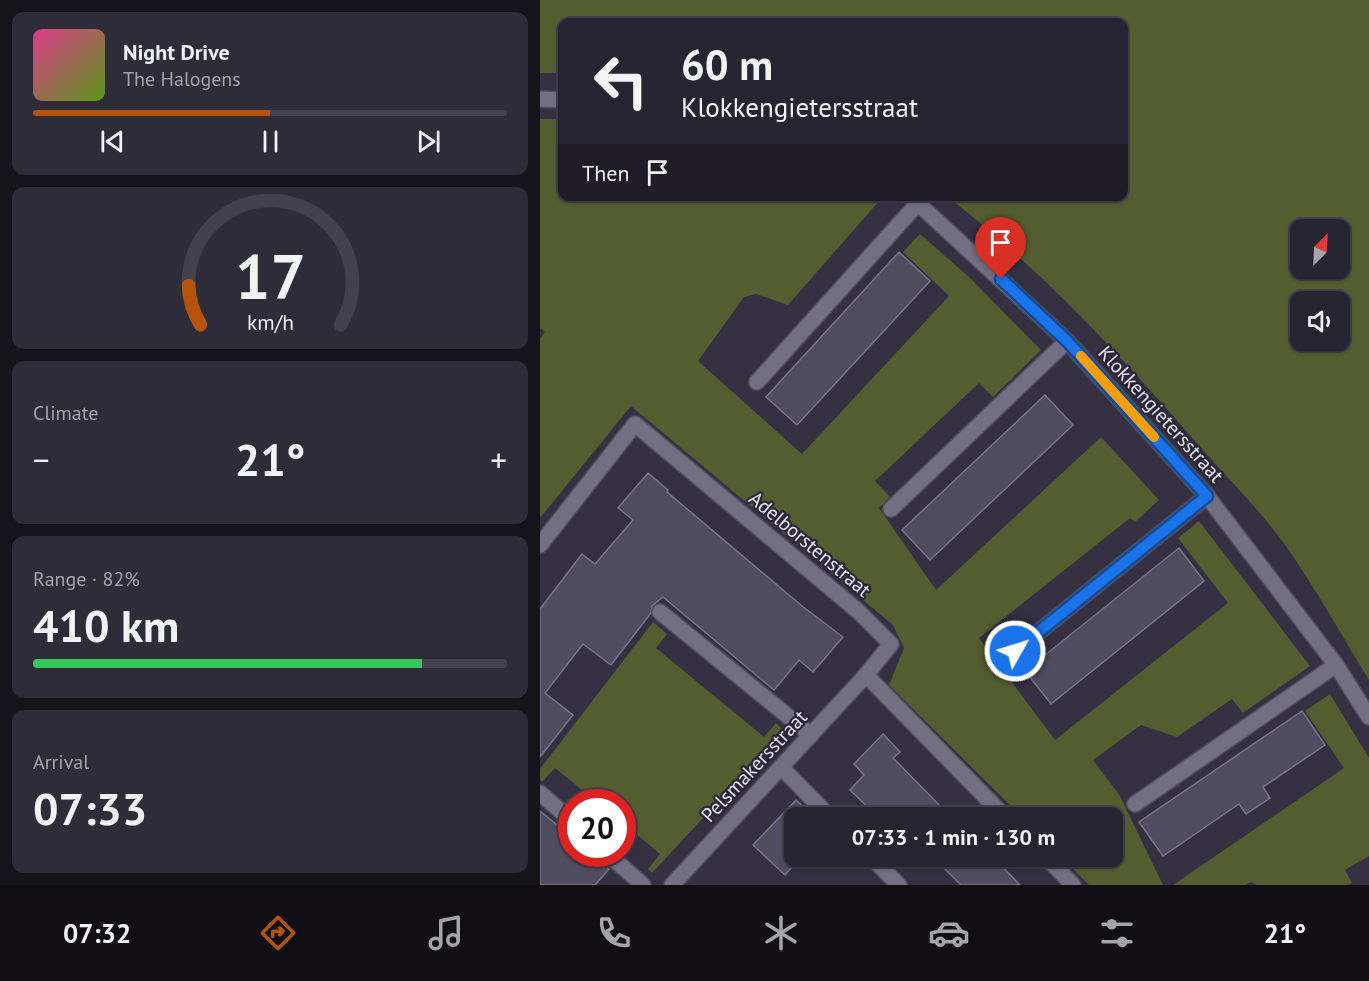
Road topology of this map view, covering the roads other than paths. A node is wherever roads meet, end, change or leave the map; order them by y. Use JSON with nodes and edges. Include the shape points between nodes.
{"nodes":[{"id":1,"x":540,"y":99,"type":"edge"},
{"id":2,"x":558,"y":100,"type":"edge"},
{"id":3,"x":913,"y":201,"type":"edge"},
{"id":4,"x":917,"y":201,"type":"edge"},
{"id":5,"x":1067,"y":341,"type":"junction"},
{"id":6,"x":757,"y":382,"type":"dead end"},
{"id":7,"x":1207,"y":496,"type":"junction"},
{"id":8,"x":891,"y":510,"type":"dead end"},
{"id":9,"x":540,"y":545,"type":"edge"},
{"id":10,"x":660,"y":612,"type":"dead end"},
{"id":11,"x":1015,"y":651,"type":"dead end"},
{"id":12,"x":1336,"y":665,"type":"junction"},
{"id":13,"x":866,"y":675,"type":"junction"},
{"id":14,"x":1369,"y":717,"type":"edge"},
{"id":15,"x":811,"y":735,"type":"junction"},
{"id":16,"x":781,"y":767,"type":"junction"},
{"id":17,"x":540,"y":793,"type":"edge"},
{"id":18,"x":1135,"y":804,"type":"dead end"},
{"id":19,"x":820,"y":807,"type":"edge"},
{"id":20,"x":995,"y":807,"type":"edge"},
{"id":21,"x":558,"y":809,"type":"edge"},
{"id":22,"x":623,"y":867,"type":"edge"},
{"id":23,"x":881,"y":867,"type":"edge"},
{"id":24,"x":1056,"y":867,"type":"edge"},
{"id":25,"x":643,"y":885,"type":"edge"},
{"id":26,"x":672,"y":885,"type":"edge"},
{"id":27,"x":899,"y":885,"type":"edge"},
{"id":28,"x":1073,"y":885,"type":"edge"}],
"edges":[{"from":1,"to":2,"type":"street"},
{"from":3,"to":6,"type":"street"},
{"from":4,"to":5,"type":"street","name":"Klokkengietersstraat"},
{"from":5,"to":7,"type":"street","name":"Klokkengietersstraat"},
{"from":5,"to":8,"type":"street"},
{"from":7,"to":11,"type":"street"},
{"from":7,"to":12,"type":"street","name":"Klokkengietersstraat"},
{"from":9,"to":13,"type":"street","name":"Adelborstenstraat","via":[[635,424],[859,612],[891,644]]},
{"from":10,"to":15,"type":"street"},
{"from":12,"to":14,"type":"street","name":"Klokkengietersstraat"},
{"from":12,"to":18,"type":"street"},
{"from":13,"to":15,"type":"street","name":"Pelsmakersstraat"},
{"from":13,"to":20,"type":"street"},
{"from":15,"to":16,"type":"street","name":"Pelsmakersstraat"},
{"from":16,"to":19,"type":"street"},
{"from":16,"to":26,"type":"street","name":"Pelsmakersstraat"},
{"from":17,"to":21,"type":"street"},
{"from":22,"to":25,"type":"street"},
{"from":23,"to":27,"type":"street"},
{"from":24,"to":28,"type":"street"}]}
